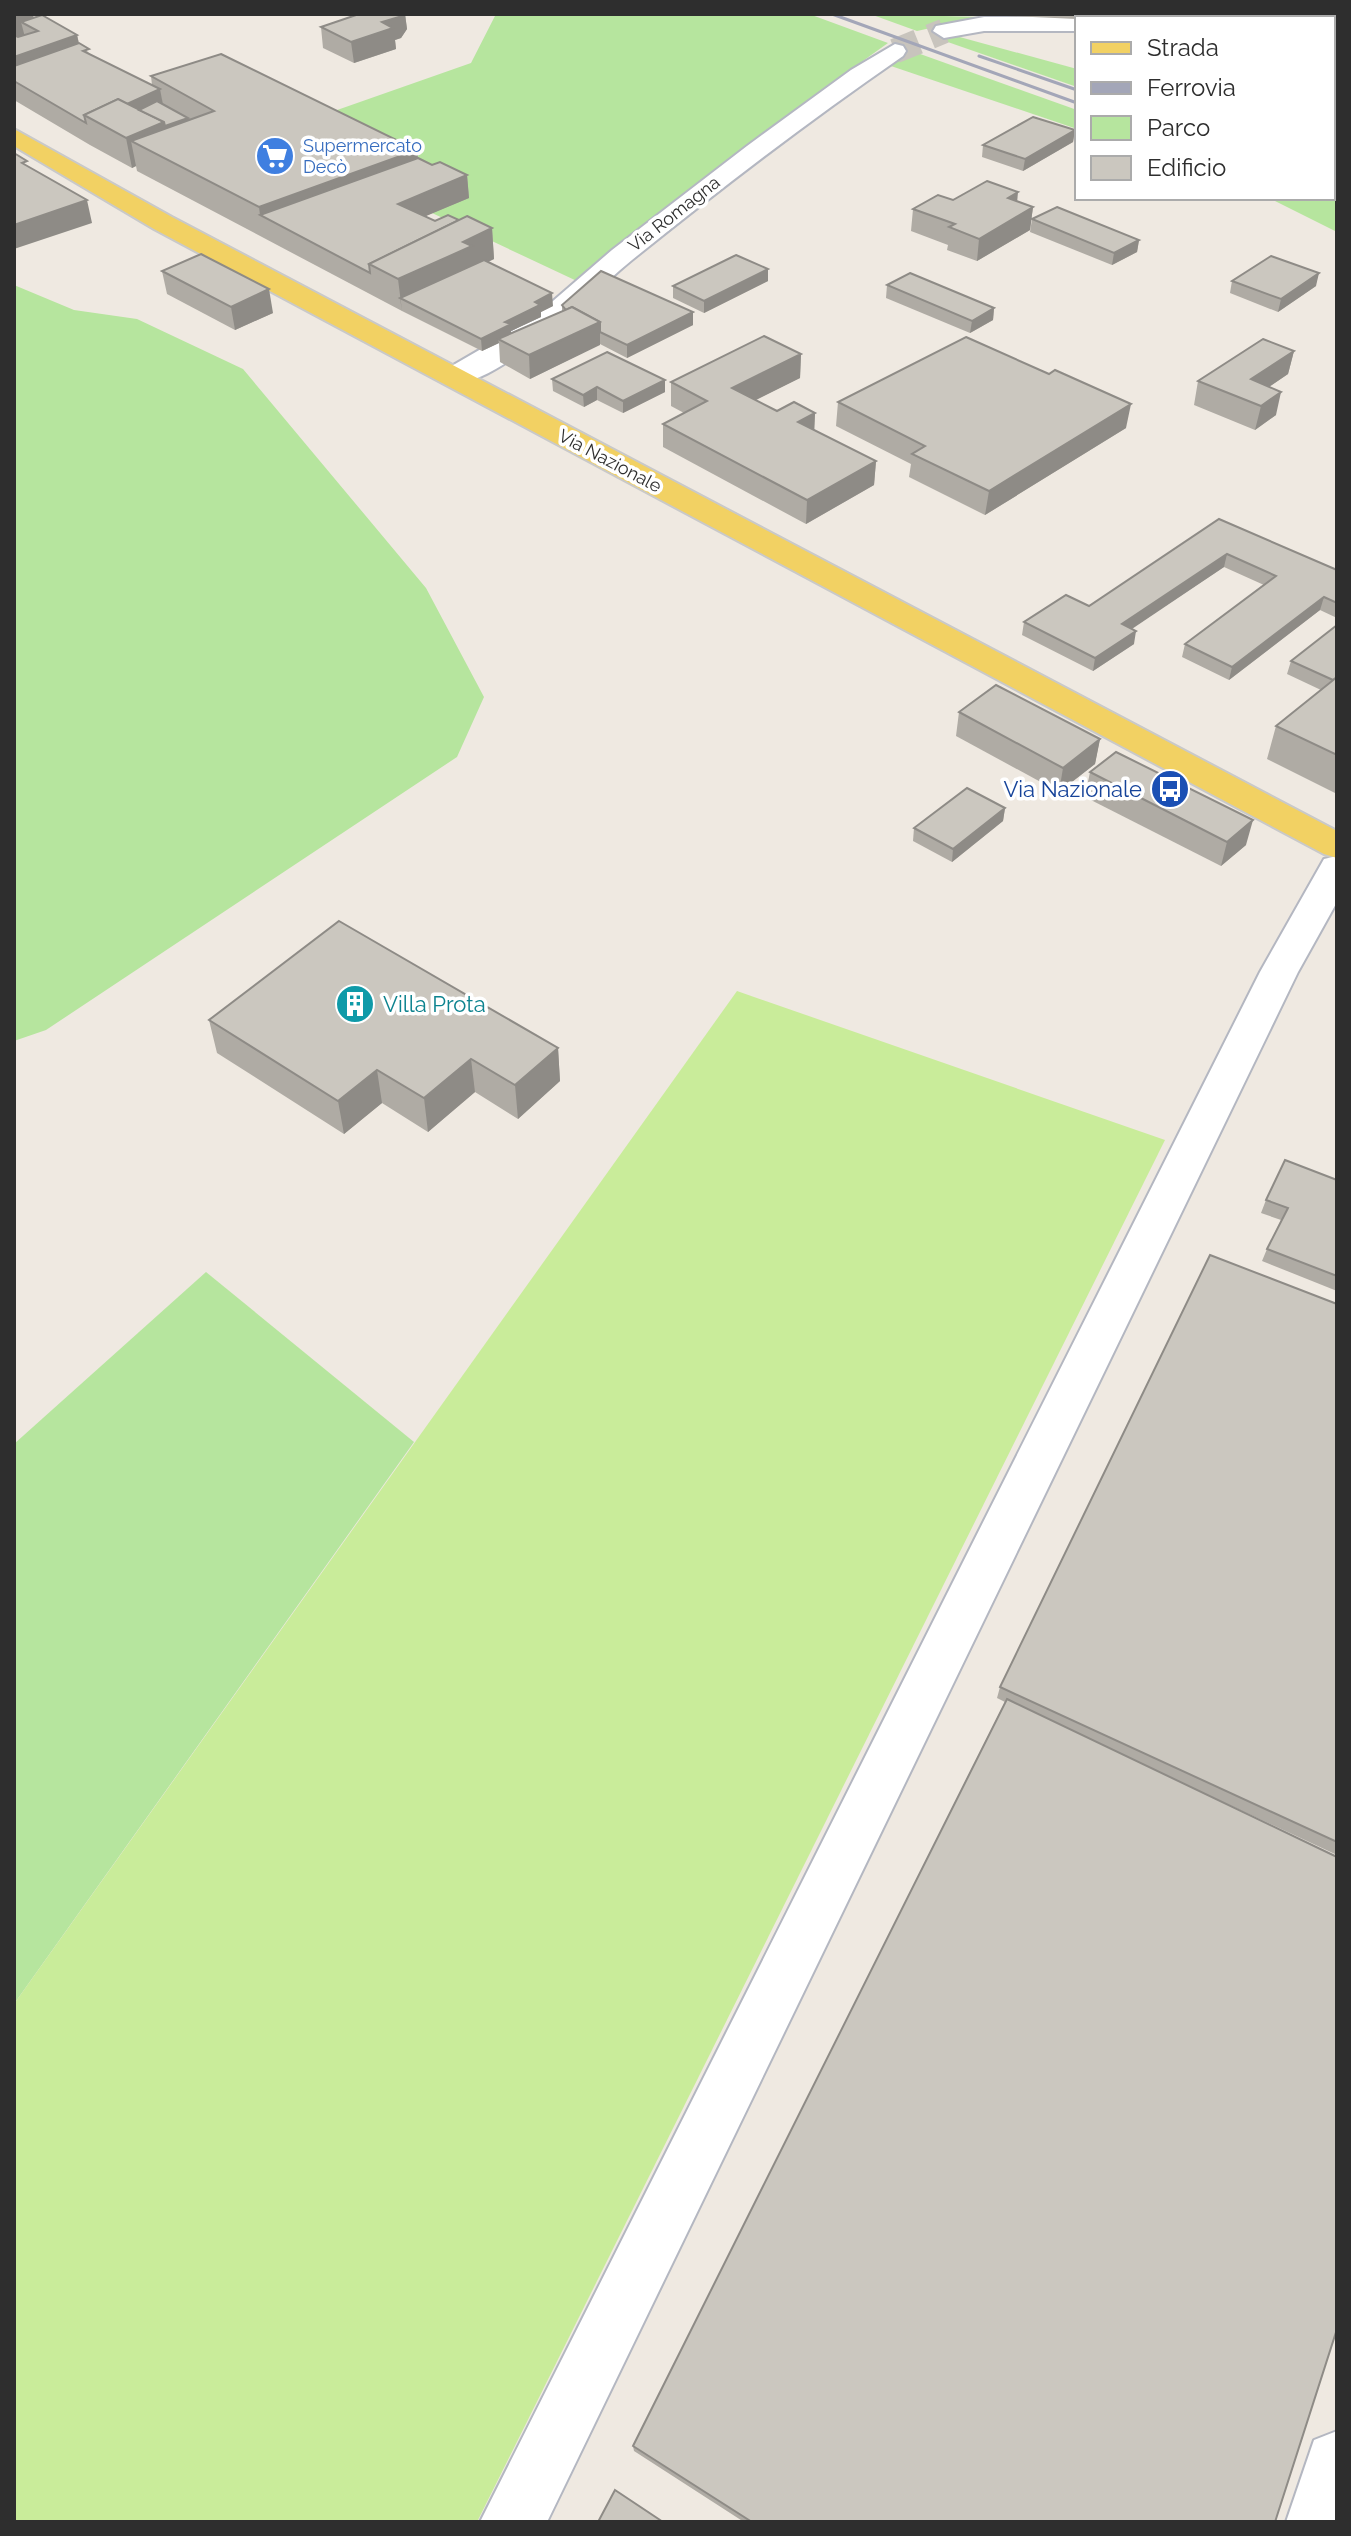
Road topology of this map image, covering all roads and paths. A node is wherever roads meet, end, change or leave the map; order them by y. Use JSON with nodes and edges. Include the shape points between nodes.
{"nodes":[{"id":1,"x":1075,"y":24,"type":"edge"},
{"id":2,"x":944,"y":31,"type":"tunnel mouth"},
{"id":3,"x":895,"y":51,"type":"tunnel mouth"},
{"id":4,"x":14,"y":136,"type":"edge"},
{"id":5,"x":453,"y":377,"type":"junction"},
{"id":6,"x":1337,"y":846,"type":"edge"},
{"id":7,"x":1337,"y":868,"type":"edge"},
{"id":8,"x":1337,"y":2463,"type":"edge"},
{"id":9,"x":513,"y":2522,"type":"edge"},
{"id":10,"x":1319,"y":2522,"type":"edge"}],
"edges":[{"from":1,"to":2,"type":"street","via":[[984,24]]},
{"from":3,"to":5,"type":"street","name":"Via Romagna","via":[[713,183],[552,317],[486,362]]},
{"from":4,"to":5,"type":"main road","name":"Via Nazionale","via":[[163,223]]},
{"from":5,"to":6,"type":"main road","name":"Via Nazionale"},
{"from":7,"to":9,"type":"street","via":[[1279,972]]},
{"from":8,"to":10,"type":"street"}]}
